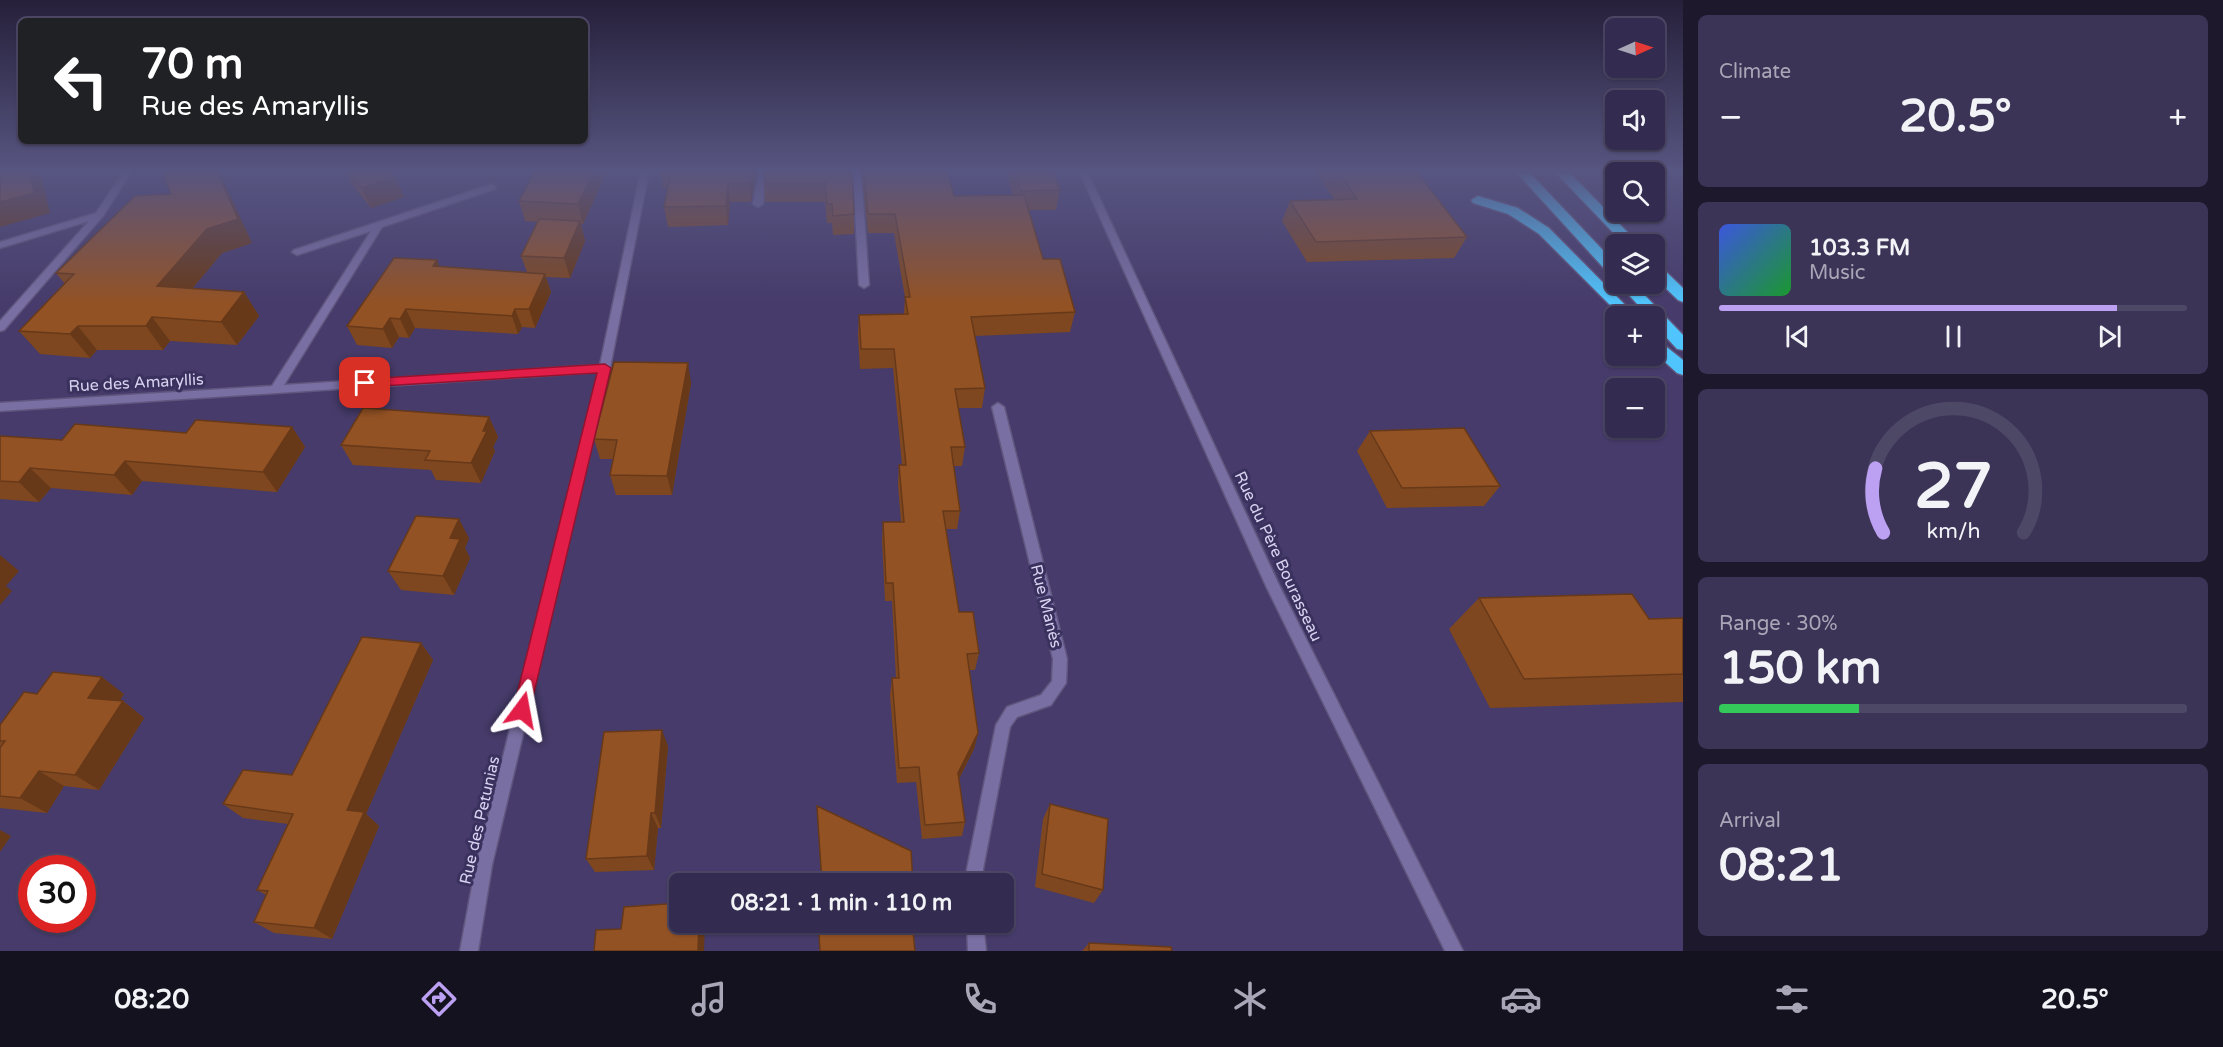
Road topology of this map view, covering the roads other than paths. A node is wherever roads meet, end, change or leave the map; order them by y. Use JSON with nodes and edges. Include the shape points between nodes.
{"nodes":[{"id":1,"x":96,"y":215,"type":"edge"},
{"id":2,"x":99,"y":215,"type":"edge"},
{"id":3,"x":408,"y":215,"type":"edge"},
{"id":4,"x":636,"y":215,"type":"edge"},
{"id":5,"x":860,"y":215,"type":"edge"},
{"id":6,"x":1103,"y":215,"type":"edge"},
{"id":7,"x":1520,"y":215,"type":"edge"},
{"id":8,"x":1562,"y":215,"type":"edge"},
{"id":9,"x":1604,"y":215,"type":"edge"},
{"id":10,"x":379,"y":225,"type":"junction"},
{"id":11,"x":1622,"y":234,"type":"edge"},
{"id":12,"x":0,"y":245,"type":"edge"},
{"id":13,"x":297,"y":252,"type":"dead end"},
{"id":14,"x":1605,"y":261,"type":"edge"},
{"id":15,"x":1665,"y":279,"type":"edge"},
{"id":16,"x":864,"y":285,"type":"dead end"},
{"id":17,"x":1635,"y":294,"type":"edge"},
{"id":18,"x":1683,"y":297,"type":"edge"},
{"id":19,"x":1619,"y":306,"type":"edge"},
{"id":20,"x":0,"y":328,"type":"edge"},
{"id":21,"x":1683,"y":345,"type":"edge"},
{"id":22,"x":1665,"y":352,"type":"edge"},
{"id":23,"x":605,"y":368,"type":"junction"},
{"id":24,"x":1683,"y":369,"type":"edge"},
{"id":25,"x":275,"y":390,"type":"junction"},
{"id":26,"x":0,"y":407,"type":"edge"},
{"id":27,"x":998,"y":407,"type":"dead end"},
{"id":28,"x":976,"y":873,"type":"edge"},
{"id":29,"x":976,"y":933,"type":"edge"},
{"id":30,"x":469,"y":951,"type":"edge"},
{"id":31,"x":977,"y":951,"type":"edge"},
{"id":32,"x":1454,"y":951,"type":"edge"}],
"edges":[{"from":1,"to":12,"type":"street"},
{"from":2,"to":20,"type":"street"},
{"from":3,"to":10,"type":"street"},
{"from":4,"to":23,"type":"street","name":"Rue des Petunias"},
{"from":5,"to":16,"type":"street"},
{"from":6,"to":32,"type":"street","name":"Rue du Père Bourasseau","via":[[1273,586]]},
{"from":7,"to":19,"type":"highway","via":[[1544,231]]},
{"from":8,"to":14,"type":"highway"},
{"from":9,"to":11,"type":"highway"},
{"from":10,"to":13,"type":"street"},
{"from":10,"to":25,"type":"street"},
{"from":15,"to":18,"type":"highway"},
{"from":17,"to":21,"type":"highway"},
{"from":22,"to":24,"type":"highway"},
{"from":23,"to":25,"type":"street","name":"Rue des Amaryllis"},
{"from":23,"to":30,"type":"street","name":"Rue des Petunias","via":[[487,853]]},
{"from":25,"to":26,"type":"street","name":"Rue des Amaryllis"},
{"from":27,"to":28,"type":"street","name":"Rue Manès","via":[[1060,659],[1059,683],[1046,700],[1012,712],[1003,725]]},
{"from":29,"to":31,"type":"street"}]}
